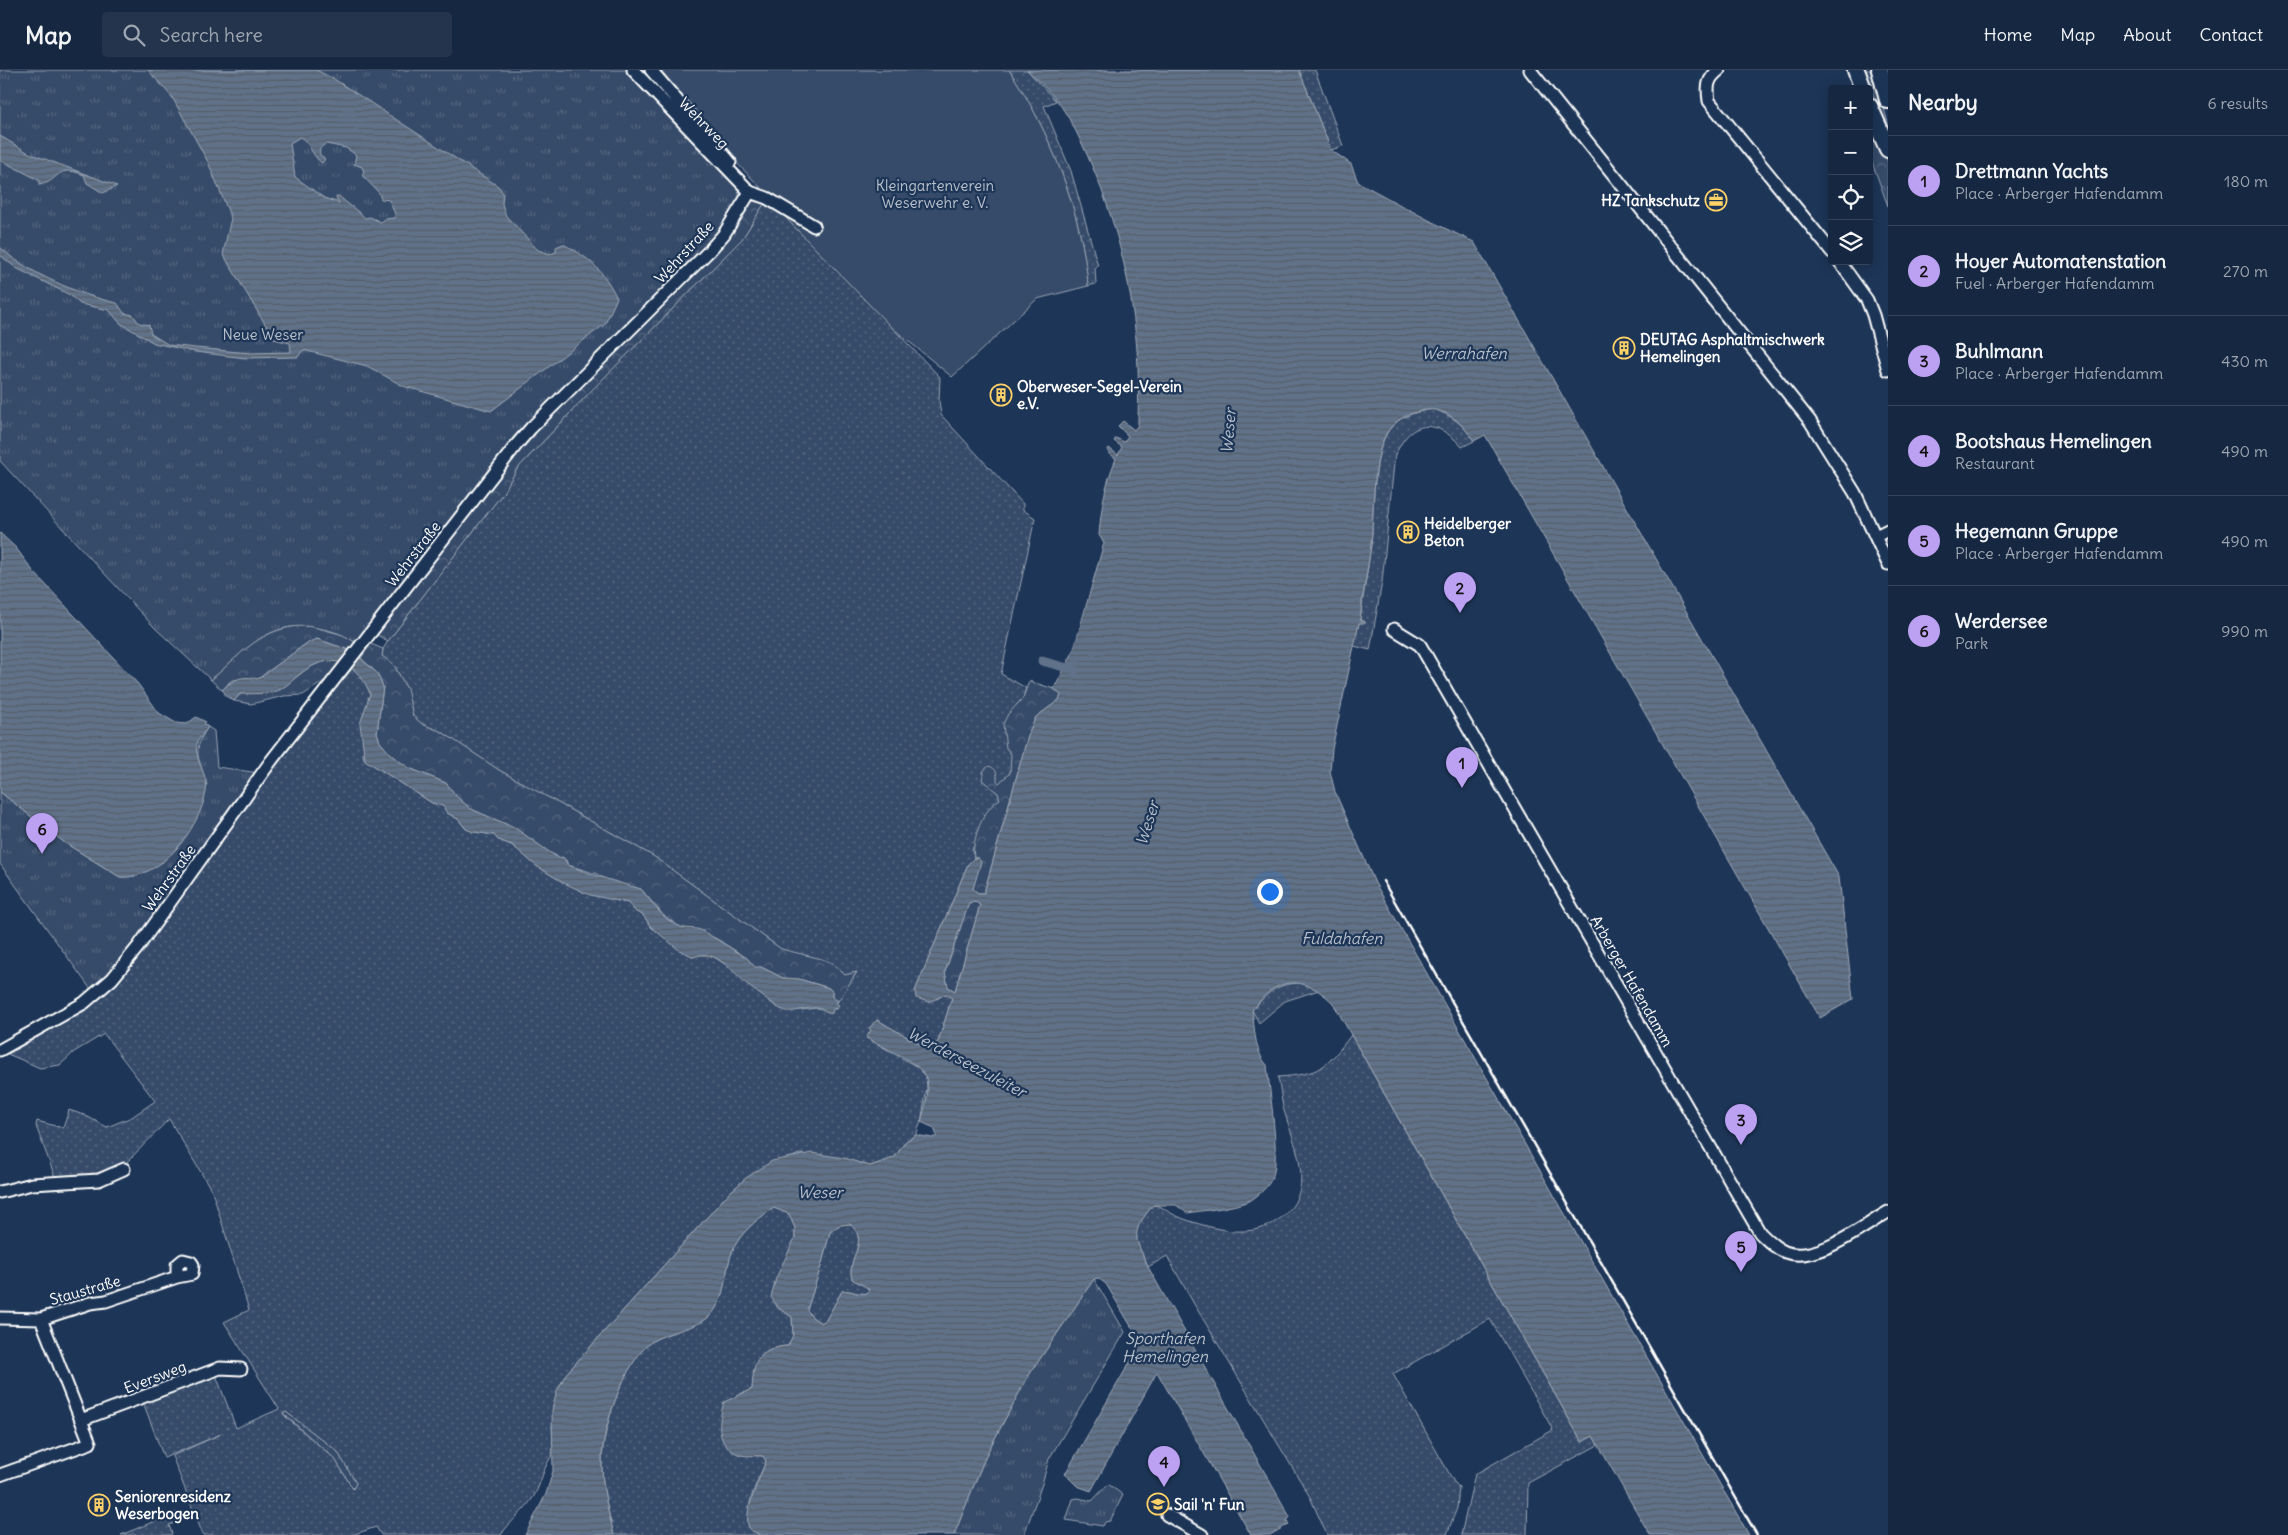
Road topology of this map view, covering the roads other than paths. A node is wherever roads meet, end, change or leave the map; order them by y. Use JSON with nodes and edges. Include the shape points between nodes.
{"nodes":[{"id":1,"x":633,"y":70,"type":"edge"},
{"id":2,"x":651,"y":70,"type":"edge"},
{"id":3,"x":1530,"y":70,"type":"edge"},
{"id":4,"x":1719,"y":70,"type":"edge"},
{"id":5,"x":1856,"y":70,"type":"edge"},
{"id":6,"x":1880,"y":70,"type":"edge"},
{"id":7,"x":1862,"y":85,"type":"edge"},
{"id":8,"x":1888,"y":100,"type":"edge"},
{"id":9,"x":1873,"y":115,"type":"edge"},
{"id":10,"x":1888,"y":149,"type":"edge"},
{"id":11,"x":734,"y":175,"type":"junction"},
{"id":12,"x":750,"y":192,"type":"junction"},
{"id":13,"x":814,"y":226,"type":"dead end"},
{"id":14,"x":1828,"y":247,"type":"edge"},
{"id":15,"x":1842,"y":265,"type":"edge"},
{"id":16,"x":1888,"y":370,"type":"edge"},
{"id":17,"x":1888,"y":530,"type":"edge"},
{"id":18,"x":1876,"y":536,"type":"junction"},
{"id":19,"x":1888,"y":564,"type":"edge"},
{"id":20,"x":1394,"y":629,"type":"dead end"},
{"id":21,"x":0,"y":1050,"type":"edge"},
{"id":22,"x":124,"y":1169,"type":"dead end"},
{"id":23,"x":0,"y":1192,"type":"edge"},
{"id":24,"x":1888,"y":1212,"type":"edge"},
{"id":25,"x":176,"y":1277,"type":"dead end"},
{"id":26,"x":0,"y":1318,"type":"edge"},
{"id":27,"x":41,"y":1319,"type":"junction"},
{"id":28,"x":241,"y":1369,"type":"dead end"},
{"id":29,"x":81,"y":1420,"type":"junction"},
{"id":30,"x":0,"y":1474,"type":"edge"},
{"id":31,"x":1167,"y":1515,"type":"dead end"},
{"id":32,"x":1202,"y":1535,"type":"edge"}],
"edges":[{"from":1,"to":11,"type":"street","name":"Wehrweg"},
{"from":2,"to":11,"type":"street","via":[[733,164]]},
{"from":3,"to":18,"type":"street","via":[[1791,395],[1840,468]]},
{"from":4,"to":14,"type":"street","via":[[1710,77],[1709,101]]},
{"from":5,"to":7,"type":"highway"},
{"from":6,"to":8,"type":"highway"},
{"from":9,"to":10,"type":"highway"},
{"from":11,"to":12,"type":"street"},
{"from":12,"to":13,"type":"street","via":[[767,198]]},
{"from":12,"to":21,"type":"street","name":"Wehrstraße","via":[[724,234],[709,251],[530,428],[270,761],[112,979],[84,1003]]},
{"from":15,"to":16,"type":"street","via":[[1873,315]]},
{"from":17,"to":18,"type":"street"},
{"from":18,"to":19,"type":"street"},
{"from":20,"to":24,"type":"street","name":"Arberger Hafendamm","via":[[1420,645],[1760,1233],[1772,1245],[1786,1252],[1810,1254]]},
{"from":22,"to":23,"type":"street","via":[[99,1180],[32,1184]]},
{"from":25,"to":27,"type":"street","name":"Staustraße","via":[[106,1302],[90,1302]]},
{"from":26,"to":27,"type":"street","name":"Staustraße"},
{"from":27,"to":29,"type":"street"},
{"from":28,"to":29,"type":"street","name":"Eversweg","via":[[220,1368]]},
{"from":29,"to":30,"type":"street","via":[[90,1444]]},
{"from":31,"to":32,"type":"street"}]}
